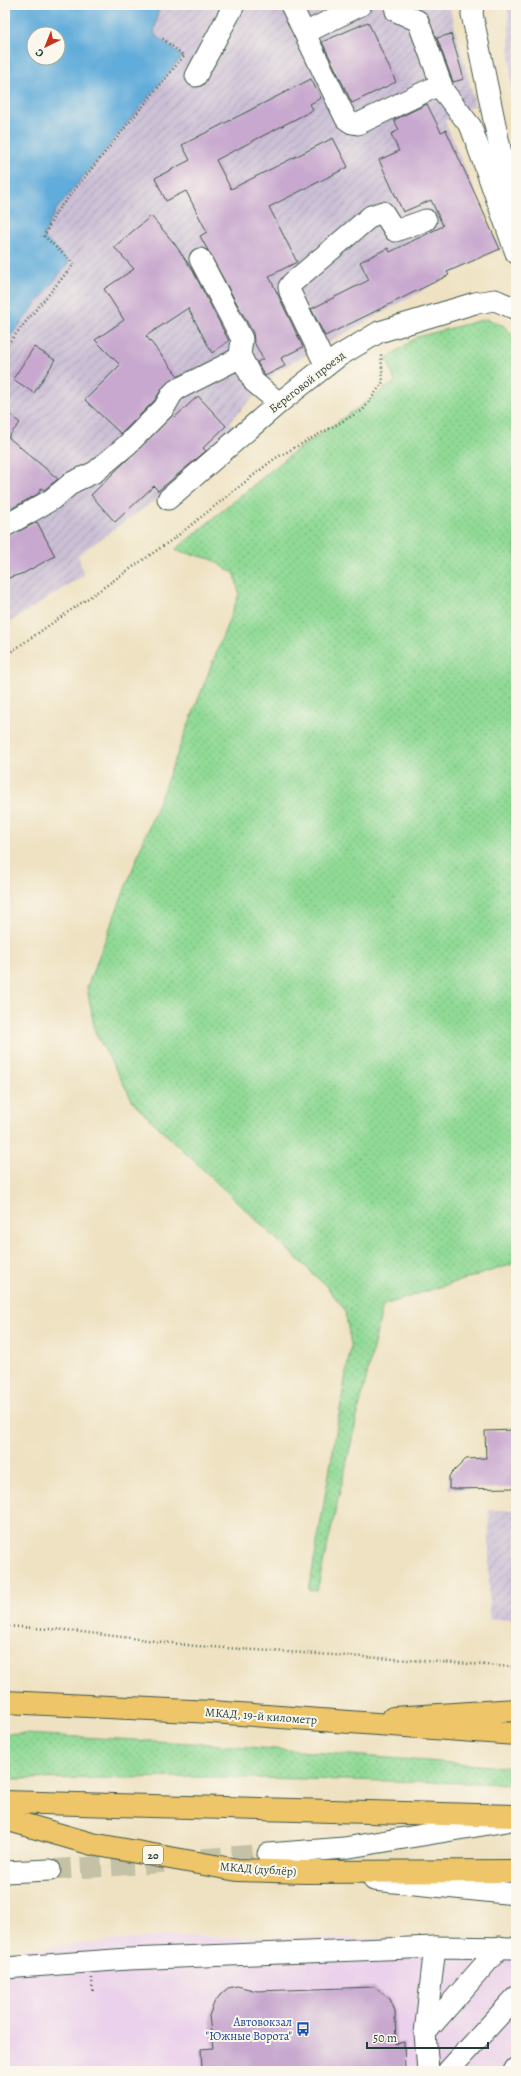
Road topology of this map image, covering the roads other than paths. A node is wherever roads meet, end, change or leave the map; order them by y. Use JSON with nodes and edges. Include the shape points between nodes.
{"nodes":[{"id":1,"x":234,"y":5,"type":"edge"},
{"id":2,"x":291,"y":5,"type":"edge"},
{"id":3,"x":361,"y":5,"type":"edge"},
{"id":4,"x":395,"y":5,"type":"edge"},
{"id":5,"x":473,"y":5,"type":"edge"},
{"id":6,"x":305,"y":33,"type":"junction"},
{"id":7,"x":196,"y":76,"type":"dead end"},
{"id":8,"x":441,"y":84,"type":"junction"},
{"id":9,"x":516,"y":211,"type":"edge"},
{"id":10,"x":426,"y":220,"type":"dead end"},
{"id":11,"x":516,"y":253,"type":"edge"},
{"id":12,"x":200,"y":259,"type":"dead end"},
{"id":13,"x":516,"y":309,"type":"edge"},
{"id":14,"x":241,"y":357,"type":"junction"},
{"id":15,"x":326,"y":366,"type":"junction"},
{"id":16,"x":279,"y":403,"type":"junction"},
{"id":17,"x":168,"y":500,"type":"dead end"},
{"id":18,"x":5,"y":526,"type":"edge"},
{"id":19,"x":5,"y":1702,"type":"edge"},
{"id":20,"x":516,"y":1710,"type":"edge"},
{"id":21,"x":334,"y":1722,"type":"junction"},
{"id":22,"x":516,"y":1734,"type":"edge"},
{"id":23,"x":5,"y":1802,"type":"edge"},
{"id":24,"x":516,"y":1816,"type":"edge"},
{"id":25,"x":5,"y":1819,"type":"edge"},
{"id":26,"x":516,"y":1820,"type":"edge"},
{"id":27,"x":268,"y":1854,"type":"tunnel mouth"},
{"id":28,"x":50,"y":1870,"type":"tunnel mouth"},
{"id":29,"x":516,"y":1871,"type":"edge"},
{"id":30,"x":5,"y":1872,"type":"edge"},
{"id":31,"x":304,"y":1872,"type":"junction"},
{"id":32,"x":516,"y":1894,"type":"edge"},
{"id":33,"x":435,"y":1947,"type":"junction"},
{"id":34,"x":508,"y":1948,"type":"edge"},
{"id":35,"x":5,"y":1968,"type":"edge"},
{"id":36,"x":516,"y":1997,"type":"edge"},
{"id":37,"x":425,"y":2033,"type":"junction"},
{"id":38,"x":516,"y":2068,"type":"edge"},
{"id":39,"x":428,"y":2071,"type":"edge"},
{"id":40,"x":448,"y":2071,"type":"edge"},
{"id":41,"x":514,"y":2071,"type":"edge"}],
"edges":[{"from":1,"to":7,"type":"street"},
{"from":2,"to":6,"type":"street"},
{"from":3,"to":6,"type":"street"},
{"from":4,"to":8,"type":"street","via":[[396,11],[418,21]]},
{"from":5,"to":9,"type":"street","via":[[472,14],[506,179]]},
{"from":6,"to":8,"type":"street","via":[[346,119],[352,124],[358,124]]},
{"from":8,"to":11,"type":"street","via":[[445,95],[470,127]]},
{"from":10,"to":15,"type":"street","via":[[395,231],[386,215],[379,212],[371,216],[289,287]]},
{"from":12,"to":14,"type":"street","via":[[242,340],[239,353]]},
{"from":13,"to":15,"type":"street","name":"Береговой проезд","via":[[495,300],[475,303],[379,332]]},
{"from":14,"to":16,"type":"street","via":[[254,382]]},
{"from":14,"to":18,"type":"street","via":[[176,390],[164,408],[95,472],[73,482],[51,500]]},
{"from":15,"to":16,"type":"street","name":"Береговой проезд"},
{"from":16,"to":17,"type":"street","name":"Береговой проезд"},
{"from":19,"to":21,"type":"main road","name":"МКАД, 19-й километр","via":[[212,1712]]},
{"from":20,"to":21,"type":"main road"},
{"from":21,"to":22,"type":"main road","name":"МКАД, 19-й километр"},
{"from":23,"to":24,"type":"main road"},
{"from":25,"to":31,"type":"main road","name":"МКАД (дублёр)","number":"20","via":[[92,1844],[237,1870]]},
{"from":26,"to":27,"type":"street","via":[[344,1848]]},
{"from":28,"to":30,"type":"street"},
{"from":29,"to":31,"type":"main road","name":"МКАД (дублёр)","number":"20"},
{"from":31,"to":32,"type":"street"},
{"from":33,"to":34,"type":"street"},
{"from":33,"to":35,"type":"street","via":[[128,1959]]},
{"from":33,"to":37,"type":"street"},
{"from":34,"to":37,"type":"street"},
{"from":36,"to":40,"type":"street"},
{"from":37,"to":39,"type":"street"},
{"from":38,"to":41,"type":"street"}]}
